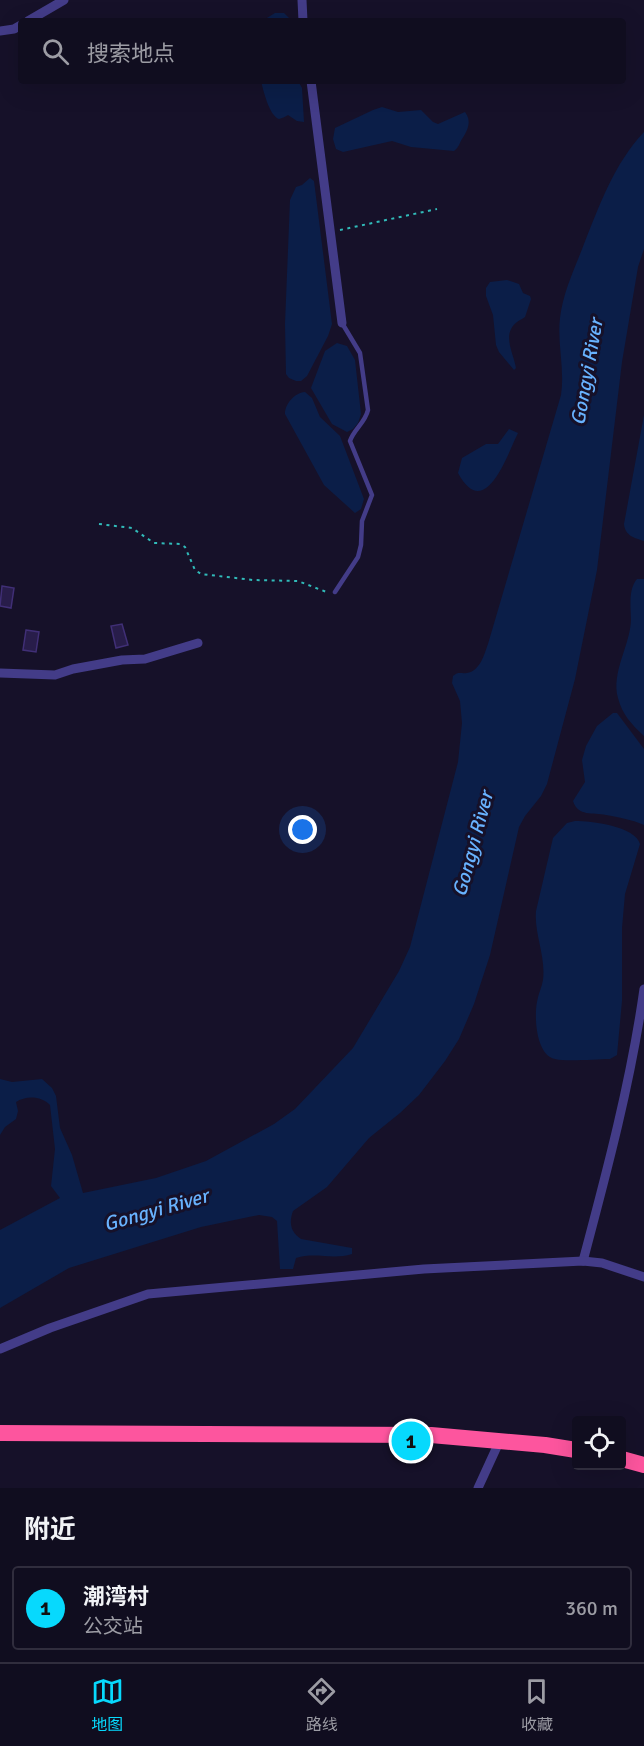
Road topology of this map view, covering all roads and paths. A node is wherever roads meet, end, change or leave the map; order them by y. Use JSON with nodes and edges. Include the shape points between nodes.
{"nodes":[{"id":1,"x":64,"y":0,"type":"edge"},
{"id":2,"x":302,"y":0,"type":"edge"},
{"id":3,"x":33,"y":18,"type":"edge"},
{"id":4,"x":303,"y":18,"type":"edge"},
{"id":5,"x":18,"y":27,"type":"edge"},
{"id":6,"x":0,"y":31,"type":"edge"},
{"id":7,"x":311,"y":84,"type":"edge"},
{"id":8,"x":437,"y":209,"type":"dead end"},
{"id":9,"x":331,"y":232,"type":"junction"},
{"id":10,"x":342,"y":323,"type":"joint"},
{"id":11,"x":99,"y":524,"type":"dead end"},
{"id":12,"x":335,"y":592,"type":"joint"},
{"id":13,"x":198,"y":644,"type":"dead end"},
{"id":14,"x":0,"y":673,"type":"edge"},
{"id":15,"x":644,"y":989,"type":"edge"},
{"id":16,"x":584,"y":1261,"type":"junction"},
{"id":17,"x":644,"y":1277,"type":"edge"},
{"id":18,"x":0,"y":1349,"type":"edge"},
{"id":19,"x":0,"y":1433,"type":"edge"},
{"id":20,"x":500,"y":1440,"type":"junction"},
{"id":21,"x":572,"y":1449,"type":"edge"},
{"id":22,"x":626,"y":1461,"type":"edge"},
{"id":23,"x":644,"y":1465,"type":"edge"},
{"id":24,"x":478,"y":1488,"type":"edge"}],
"edges":[{"from":1,"to":3,"type":"street"},
{"from":2,"to":4,"type":"street"},
{"from":5,"to":6,"type":"street"},
{"from":7,"to":9,"type":"street"},
{"from":8,"to":9,"type":"path"},
{"from":9,"to":10,"type":"street"},
{"from":10,"to":12,"type":"lane","via":[[360,353],[368,410],[350,441],[372,495],[362,521],[358,557]]},
{"from":11,"to":12,"type":"path","via":[[132,528],[154,543],[180,544],[201,574],[298,580],[326,593]]},
{"from":13,"to":14,"type":"street","via":[[145,659],[122,660],[55,675]]},
{"from":15,"to":16,"type":"street","via":[[606,1177]]},
{"from":16,"to":17,"type":"street"},
{"from":16,"to":18,"type":"street","via":[[424,1269],[148,1294]]},
{"from":19,"to":20,"type":"highway","via":[[431,1435]]},
{"from":20,"to":21,"type":"highway"},
{"from":20,"to":24,"type":"street"},
{"from":22,"to":23,"type":"highway"}]}
